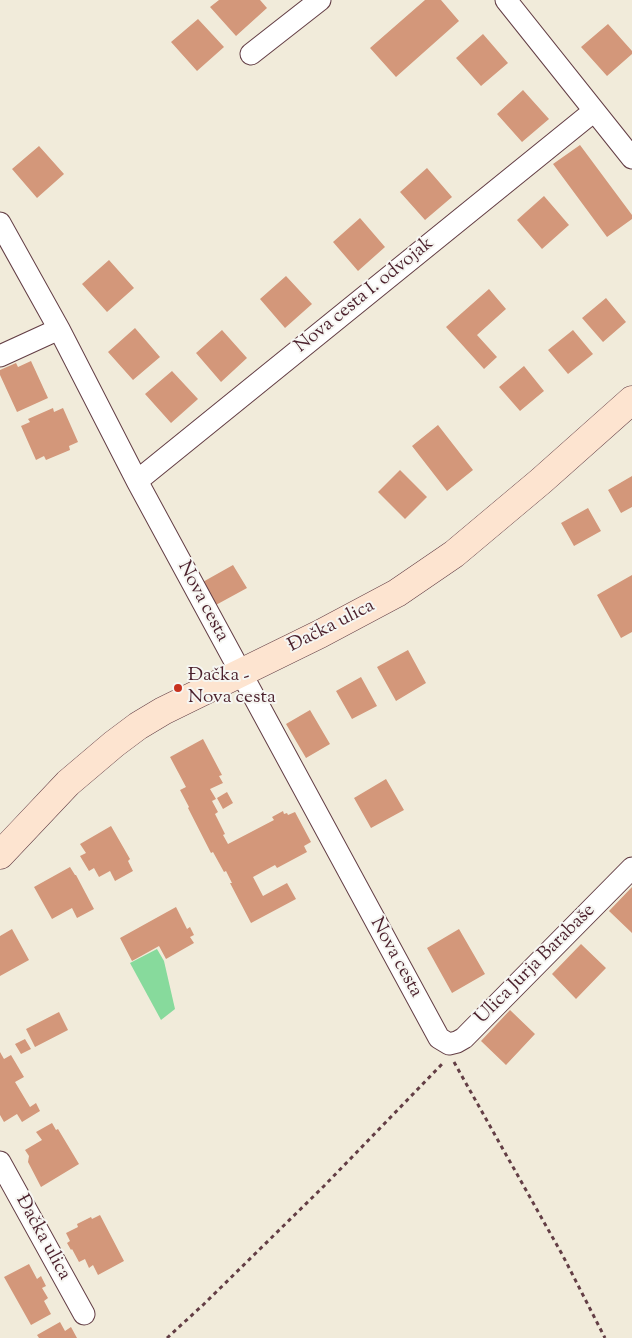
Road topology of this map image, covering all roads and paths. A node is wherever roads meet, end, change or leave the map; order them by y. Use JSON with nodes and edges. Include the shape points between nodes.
{"nodes":[{"id":1,"x":320,"y":0,"type":"edge"},
{"id":2,"x":506,"y":0,"type":"edge"},
{"id":3,"x":251,"y":54,"type":"dead end"},
{"id":4,"x":594,"y":111,"type":"junction"},
{"id":5,"x":632,"y":158,"type":"edge"},
{"id":6,"x":0,"y":223,"type":"edge"},
{"id":7,"x":59,"y":329,"type":"junction"},
{"id":8,"x":0,"y":356,"type":"edge"},
{"id":9,"x":632,"y":400,"type":"edge"},
{"id":10,"x":137,"y":481,"type":"junction"},
{"id":11,"x":240,"y":673,"type":"junction"},
{"id":12,"x":0,"y":855,"type":"edge"},
{"id":13,"x":632,"y":868,"type":"edge"},
{"id":14,"x":445,"y":1044,"type":"junction"},
{"id":15,"x":0,"y":1162,"type":"edge"},
{"id":16,"x":84,"y":1314,"type":"dead end"},
{"id":17,"x":167,"y":1338,"type":"edge"},
{"id":18,"x":606,"y":1338,"type":"edge"}],
"edges":[{"from":1,"to":3,"type":"street"},
{"from":2,"to":4,"type":"street"},
{"from":4,"to":5,"type":"street"},
{"from":4,"to":10,"type":"street","name":"Nova cesta I. odvojak"},
{"from":6,"to":7,"type":"street","name":"Nova cesta"},
{"from":7,"to":8,"type":"street"},
{"from":7,"to":10,"type":"street","name":"Nova cesta"},
{"from":9,"to":11,"type":"street","name":"Đačka ulica","via":[[454,554],[397,593]]},
{"from":10,"to":11,"type":"street","name":"Nova cesta"},
{"from":11,"to":12,"type":"street","name":"Đačka ulica","via":[[138,726],[114,744],[68,783]]},
{"from":11,"to":14,"type":"street","name":"Nova cesta"},
{"from":13,"to":14,"type":"street","name":"Ulica Jurja Barabaše","via":[[464,1038]]},
{"from":14,"to":17,"type":"path","via":[[324,1186]]},
{"from":14,"to":18,"type":"path"},
{"from":15,"to":16,"type":"street","name":"Đačka ulica"}]}
